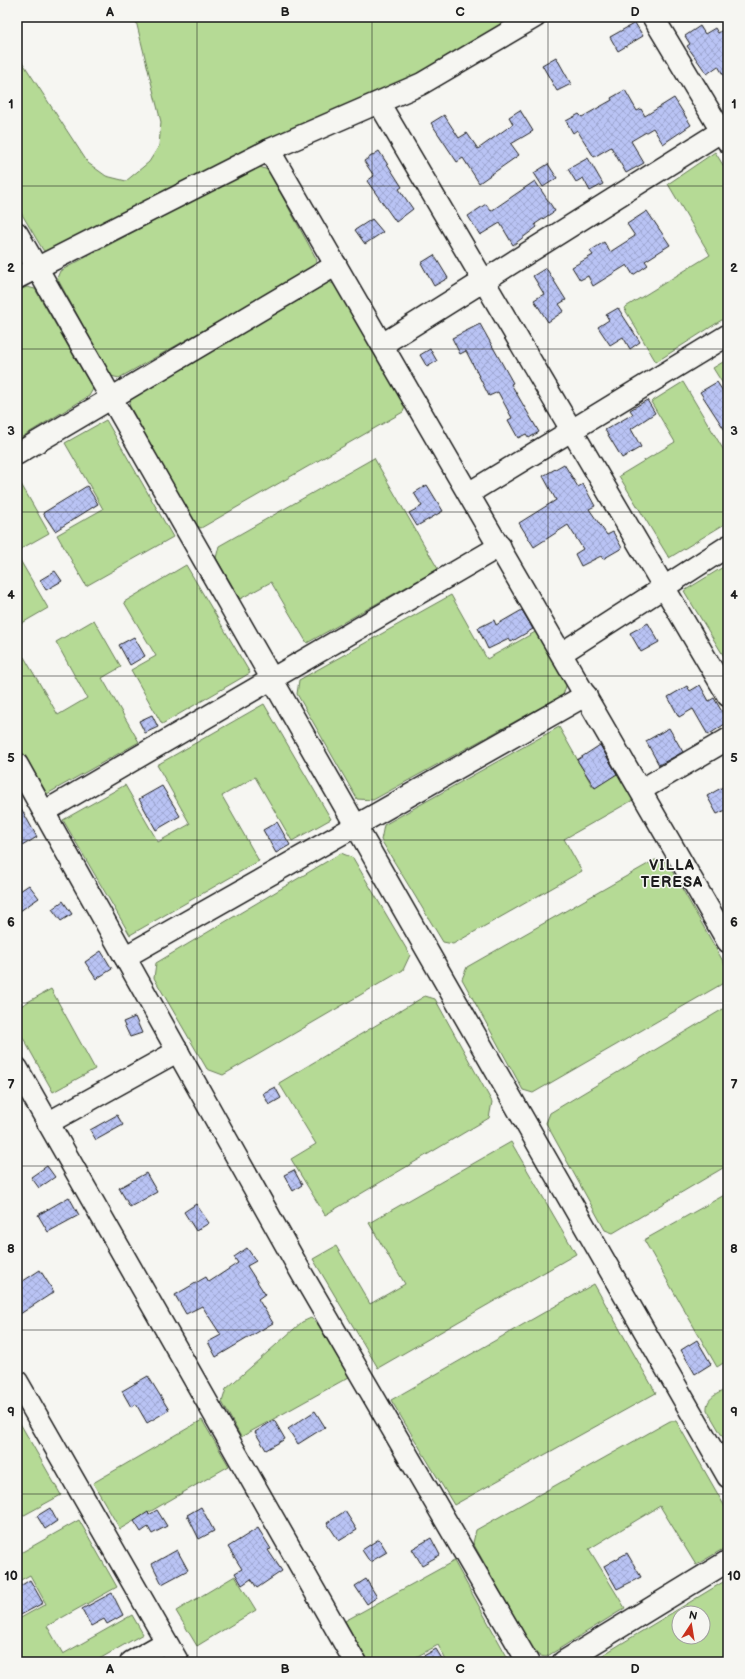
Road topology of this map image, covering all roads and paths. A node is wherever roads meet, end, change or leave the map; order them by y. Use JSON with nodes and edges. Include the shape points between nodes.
{"nodes":[{"id":1,"x":535,"y":17,"type":"edge"},
{"id":2,"x":653,"y":17,"type":"edge"},
{"id":3,"x":379,"y":103,"type":"junction"},
{"id":4,"x":726,"y":133,"type":"edge"},
{"id":5,"x":269,"y":150,"type":"junction"},
{"id":6,"x":17,"y":233,"type":"edge"},
{"id":7,"x":336,"y":265,"type":"junction"},
{"id":8,"x":37,"y":270,"type":"junction"},
{"id":9,"x":17,"y":278,"type":"edge"},
{"id":10,"x":484,"y":280,"type":"junction"},
{"id":11,"x":728,"y":335,"type":"edge"},
{"id":12,"x":382,"y":344,"type":"junction"},
{"id":13,"x":111,"y":398,"type":"junction"},
{"id":14,"x":572,"y":431,"type":"junction"},
{"id":15,"x":17,"y":454,"type":"edge"},
{"id":16,"x":469,"y":493,"type":"junction"},
{"id":17,"x":500,"y":546,"type":"junction"},
{"id":18,"x":728,"y":546,"type":"edge"},
{"id":19,"x":663,"y":586,"type":"junction"},
{"id":20,"x":562,"y":652,"type":"junction"},
{"id":21,"x":272,"y":679,"type":"junction"},
{"id":22,"x":586,"y":695,"type":"junction"},
{"id":23,"x":728,"y":696,"type":"edge"},
{"id":24,"x":728,"y":739,"type":"edge"},
{"id":25,"x":17,"y":764,"type":"edge"},
{"id":26,"x":641,"y":790,"type":"junction"},
{"id":27,"x":44,"y":812,"type":"junction"},
{"id":28,"x":356,"y":826,"type":"junction"},
{"id":29,"x":728,"y":942,"type":"edge"},
{"id":30,"x":125,"y":957,"type":"junction"},
{"id":31,"x":178,"y":1051,"type":"junction"},
{"id":32,"x":17,"y":1068,"type":"edge"},
{"id":33,"x":48,"y":1123,"type":"junction"},
{"id":34,"x":17,"y":1381,"type":"edge"},
{"id":35,"x":728,"y":1477,"type":"edge"},
{"id":36,"x":728,"y":1561,"type":"edge"},
{"id":37,"x":166,"y":1642,"type":"junction"},
{"id":38,"x":131,"y":1662,"type":"edge"},
{"id":39,"x":178,"y":1662,"type":"edge"},
{"id":40,"x":355,"y":1662,"type":"edge"},
{"id":41,"x":528,"y":1662,"type":"edge"},
{"id":42,"x":563,"y":1662,"type":"edge"}],
"edges":[{"from":1,"to":3,"type":"street","via":[[421,84]]},
{"from":2,"to":4,"type":"street"},
{"from":3,"to":5,"type":"street"},
{"from":3,"to":10,"type":"street"},
{"from":4,"to":10,"type":"street"},
{"from":5,"to":7,"type":"street"},
{"from":5,"to":8,"type":"street"},
{"from":6,"to":8,"type":"street"},
{"from":7,"to":12,"type":"street"},
{"from":7,"to":13,"type":"street"},
{"from":8,"to":9,"type":"street"},
{"from":8,"to":13,"type":"street"},
{"from":10,"to":12,"type":"street"},
{"from":10,"to":14,"type":"street"},
{"from":11,"to":14,"type":"street"},
{"from":12,"to":16,"type":"street"},
{"from":13,"to":15,"type":"street"},
{"from":13,"to":21,"type":"street"},
{"from":14,"to":16,"type":"street"},
{"from":14,"to":19,"type":"street"},
{"from":16,"to":17,"type":"street"},
{"from":17,"to":20,"type":"street"},
{"from":17,"to":21,"type":"street"},
{"from":18,"to":19,"type":"street"},
{"from":19,"to":20,"type":"street"},
{"from":19,"to":23,"type":"street"},
{"from":20,"to":22,"type":"street"},
{"from":21,"to":27,"type":"street"},
{"from":21,"to":28,"type":"street"},
{"from":22,"to":26,"type":"street"},
{"from":22,"to":28,"type":"street"},
{"from":24,"to":26,"type":"street"},
{"from":25,"to":27,"type":"street"},
{"from":26,"to":29,"type":"street"},
{"from":27,"to":30,"type":"street"},
{"from":28,"to":30,"type":"street"},
{"from":28,"to":35,"type":"street"},
{"from":30,"to":31,"type":"street"},
{"from":31,"to":33,"type":"street"},
{"from":31,"to":41,"type":"street","via":[[305,1279]]},
{"from":32,"to":33,"type":"street"},
{"from":33,"to":40,"type":"street"},
{"from":34,"to":37,"type":"street"},
{"from":36,"to":42,"type":"street"},
{"from":37,"to":38,"type":"street"},
{"from":37,"to":39,"type":"street"}]}
